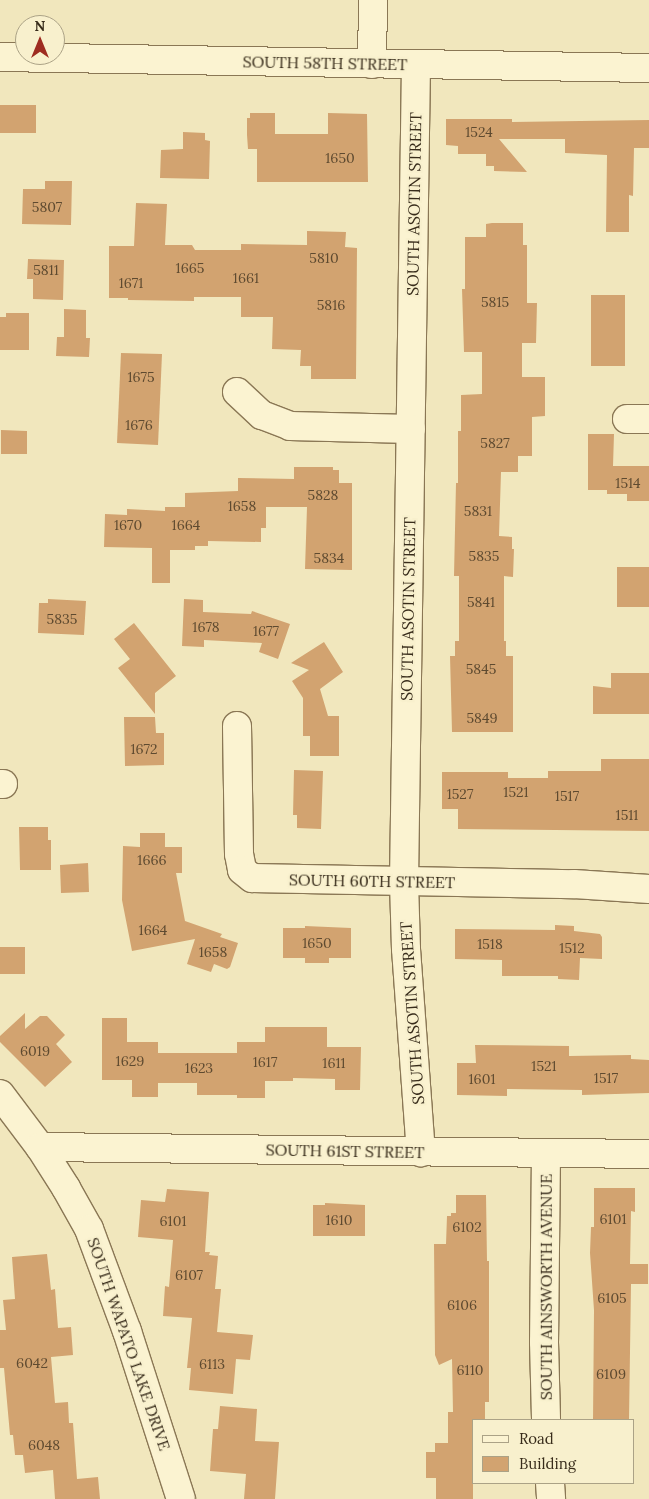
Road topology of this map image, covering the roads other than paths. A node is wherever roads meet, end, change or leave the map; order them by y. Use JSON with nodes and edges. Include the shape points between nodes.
{"nodes":[{"id":1,"x":373,"y":0,"type":"edge"},
{"id":2,"x":0,"y":58,"type":"edge"},
{"id":3,"x":372,"y":64,"type":"junction"},
{"id":4,"x":416,"y":64,"type":"junction"},
{"id":5,"x":649,"y":68,"type":"edge"},
{"id":6,"x":237,"y":392,"type":"dead end"},
{"id":7,"x":411,"y":429,"type":"junction"},
{"id":8,"x":238,"y":726,"type":"dead end"},
{"id":9,"x":404,"y":882,"type":"junction"},
{"id":10,"x":649,"y":889,"type":"edge"},
{"id":11,"x":0,"y":1094,"type":"edge"},
{"id":12,"x":40,"y":1147,"type":"junction"},
{"id":13,"x":421,"y":1152,"type":"junction"},
{"id":14,"x":546,"y":1153,"type":"junction"},
{"id":15,"x":649,"y":1154,"type":"edge"},
{"id":16,"x":546,"y":1419,"type":"edge"},
{"id":17,"x":550,"y":1484,"type":"edge"},
{"id":18,"x":181,"y":1499,"type":"edge"},
{"id":19,"x":551,"y":1499,"type":"edge"}],
"edges":[{"from":1,"to":3,"type":"street"},
{"from":2,"to":3,"type":"street","name":"SOUTH 58TH STREET"},
{"from":3,"to":4,"type":"street","name":"SOUTH 58TH STREET"},
{"from":4,"to":5,"type":"street","name":"SOUTH 58TH STREET"},
{"from":4,"to":7,"type":"street","name":"SOUTH ASOTIN STREET"},
{"from":6,"to":7,"type":"street","via":[[262,415],[290,426]]},
{"from":7,"to":9,"type":"street","name":"SOUTH ASOTIN STREET"},
{"from":8,"to":9,"type":"street","name":"SOUTH 60TH STREET","via":[[238,830],[241,865],[245,873],[261,880]]},
{"from":9,"to":10,"type":"street","name":"SOUTH 60TH STREET","via":[[574,884]]},
{"from":9,"to":13,"type":"street","name":"SOUTH ASOTIN STREET"},
{"from":11,"to":12,"type":"street","name":"SOUTH WAPATO LAKE DRIVE"},
{"from":12,"to":13,"type":"street","name":"SOUTH 61ST STREET"},
{"from":12,"to":18,"type":"street","name":"SOUTH WAPATO LAKE DRIVE","via":[[88,1229],[108,1276]]},
{"from":13,"to":14,"type":"street","name":"SOUTH 61ST STREET"},
{"from":14,"to":15,"type":"street","name":"SOUTH 61ST STREET"},
{"from":14,"to":16,"type":"street","name":"SOUTH AINSWORTH AVENUE"},
{"from":17,"to":19,"type":"street"}]}
